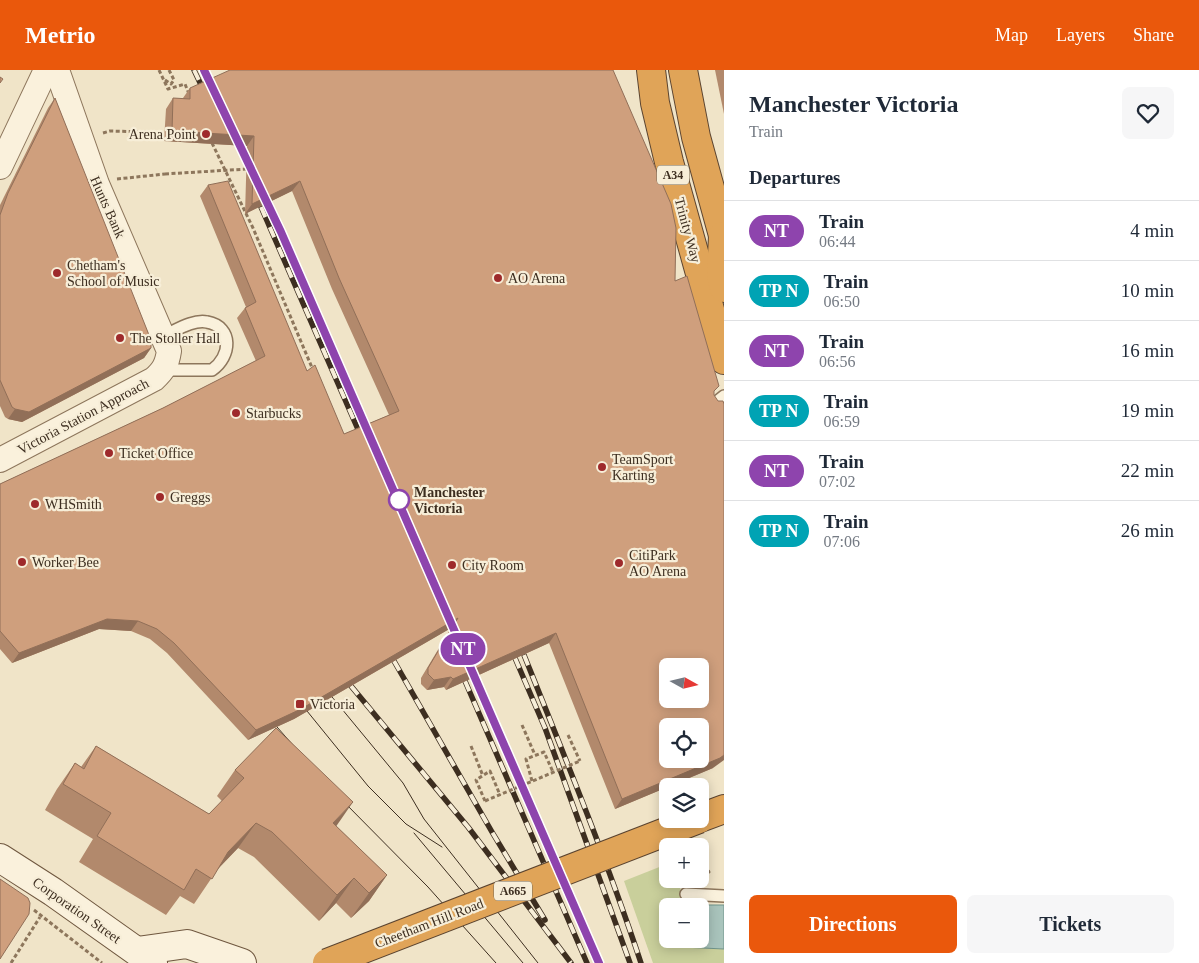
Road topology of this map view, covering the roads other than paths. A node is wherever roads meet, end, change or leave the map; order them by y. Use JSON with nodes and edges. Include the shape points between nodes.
{"nodes":[{"id":1,"x":46,"y":70,"type":"edge"},
{"id":2,"x":57,"y":70,"type":"edge"},
{"id":3,"x":651,"y":70,"type":"edge"},
{"id":4,"x":683,"y":70,"type":"edge"},
{"id":5,"x":0,"y":167,"type":"edge"},
{"id":6,"x":724,"y":238,"type":"edge"},
{"id":7,"x":724,"y":288,"type":"edge"},
{"id":8,"x":163,"y":336,"type":"junction"},
{"id":9,"x":724,"y":360,"type":"edge"},
{"id":10,"x":164,"y":370,"type":"junction"},
{"id":11,"x":724,"y":396,"type":"edge"},
{"id":12,"x":714,"y":404,"type":"edge"},
{"id":13,"x":0,"y":460,"type":"edge"},
{"id":14,"x":676,"y":828,"type":"edge"},
{"id":15,"x":0,"y":858,"type":"edge"},
{"id":16,"x":686,"y":894,"type":"dead end"},
{"id":17,"x":724,"y":896,"type":"edge"},
{"id":18,"x":145,"y":957,"type":"edge"},
{"id":19,"x":242,"y":963,"type":"edge"},
{"id":20,"x":327,"y":963,"type":"edge"}],
"edges":[{"from":1,"to":5,"type":"street"},
{"from":2,"to":8,"type":"street","name":"Hunts Bank","via":[[98,184]]},
{"from":3,"to":9,"type":"highway","name":"Trinity Way","number":"A34","via":[[669,162]]},
{"from":4,"to":6,"type":"highway","number":"A34","via":[[696,137]]},
{"from":6,"to":7,"type":"highway","via":[[720,275]]},
{"from":8,"to":10,"type":"street","name":"Hunts Bank","via":[[169,351]]},
{"from":8,"to":10,"type":"lane","via":[[207,322],[221,330],[227,344],[224,359],[212,370]]},
{"from":10,"to":13,"type":"street","name":"Victoria Station Approach","via":[[154,379]]},
{"from":11,"to":12,"type":"lane"},
{"from":14,"to":20,"type":"highway","name":"Cheetham Hill Road","number":"A665","bridge":true},
{"from":15,"to":18,"type":"street","name":"Corporation Street"},
{"from":16,"to":17,"type":"lane"},
{"from":18,"to":19,"type":"street","via":[[187,944]]}]}
